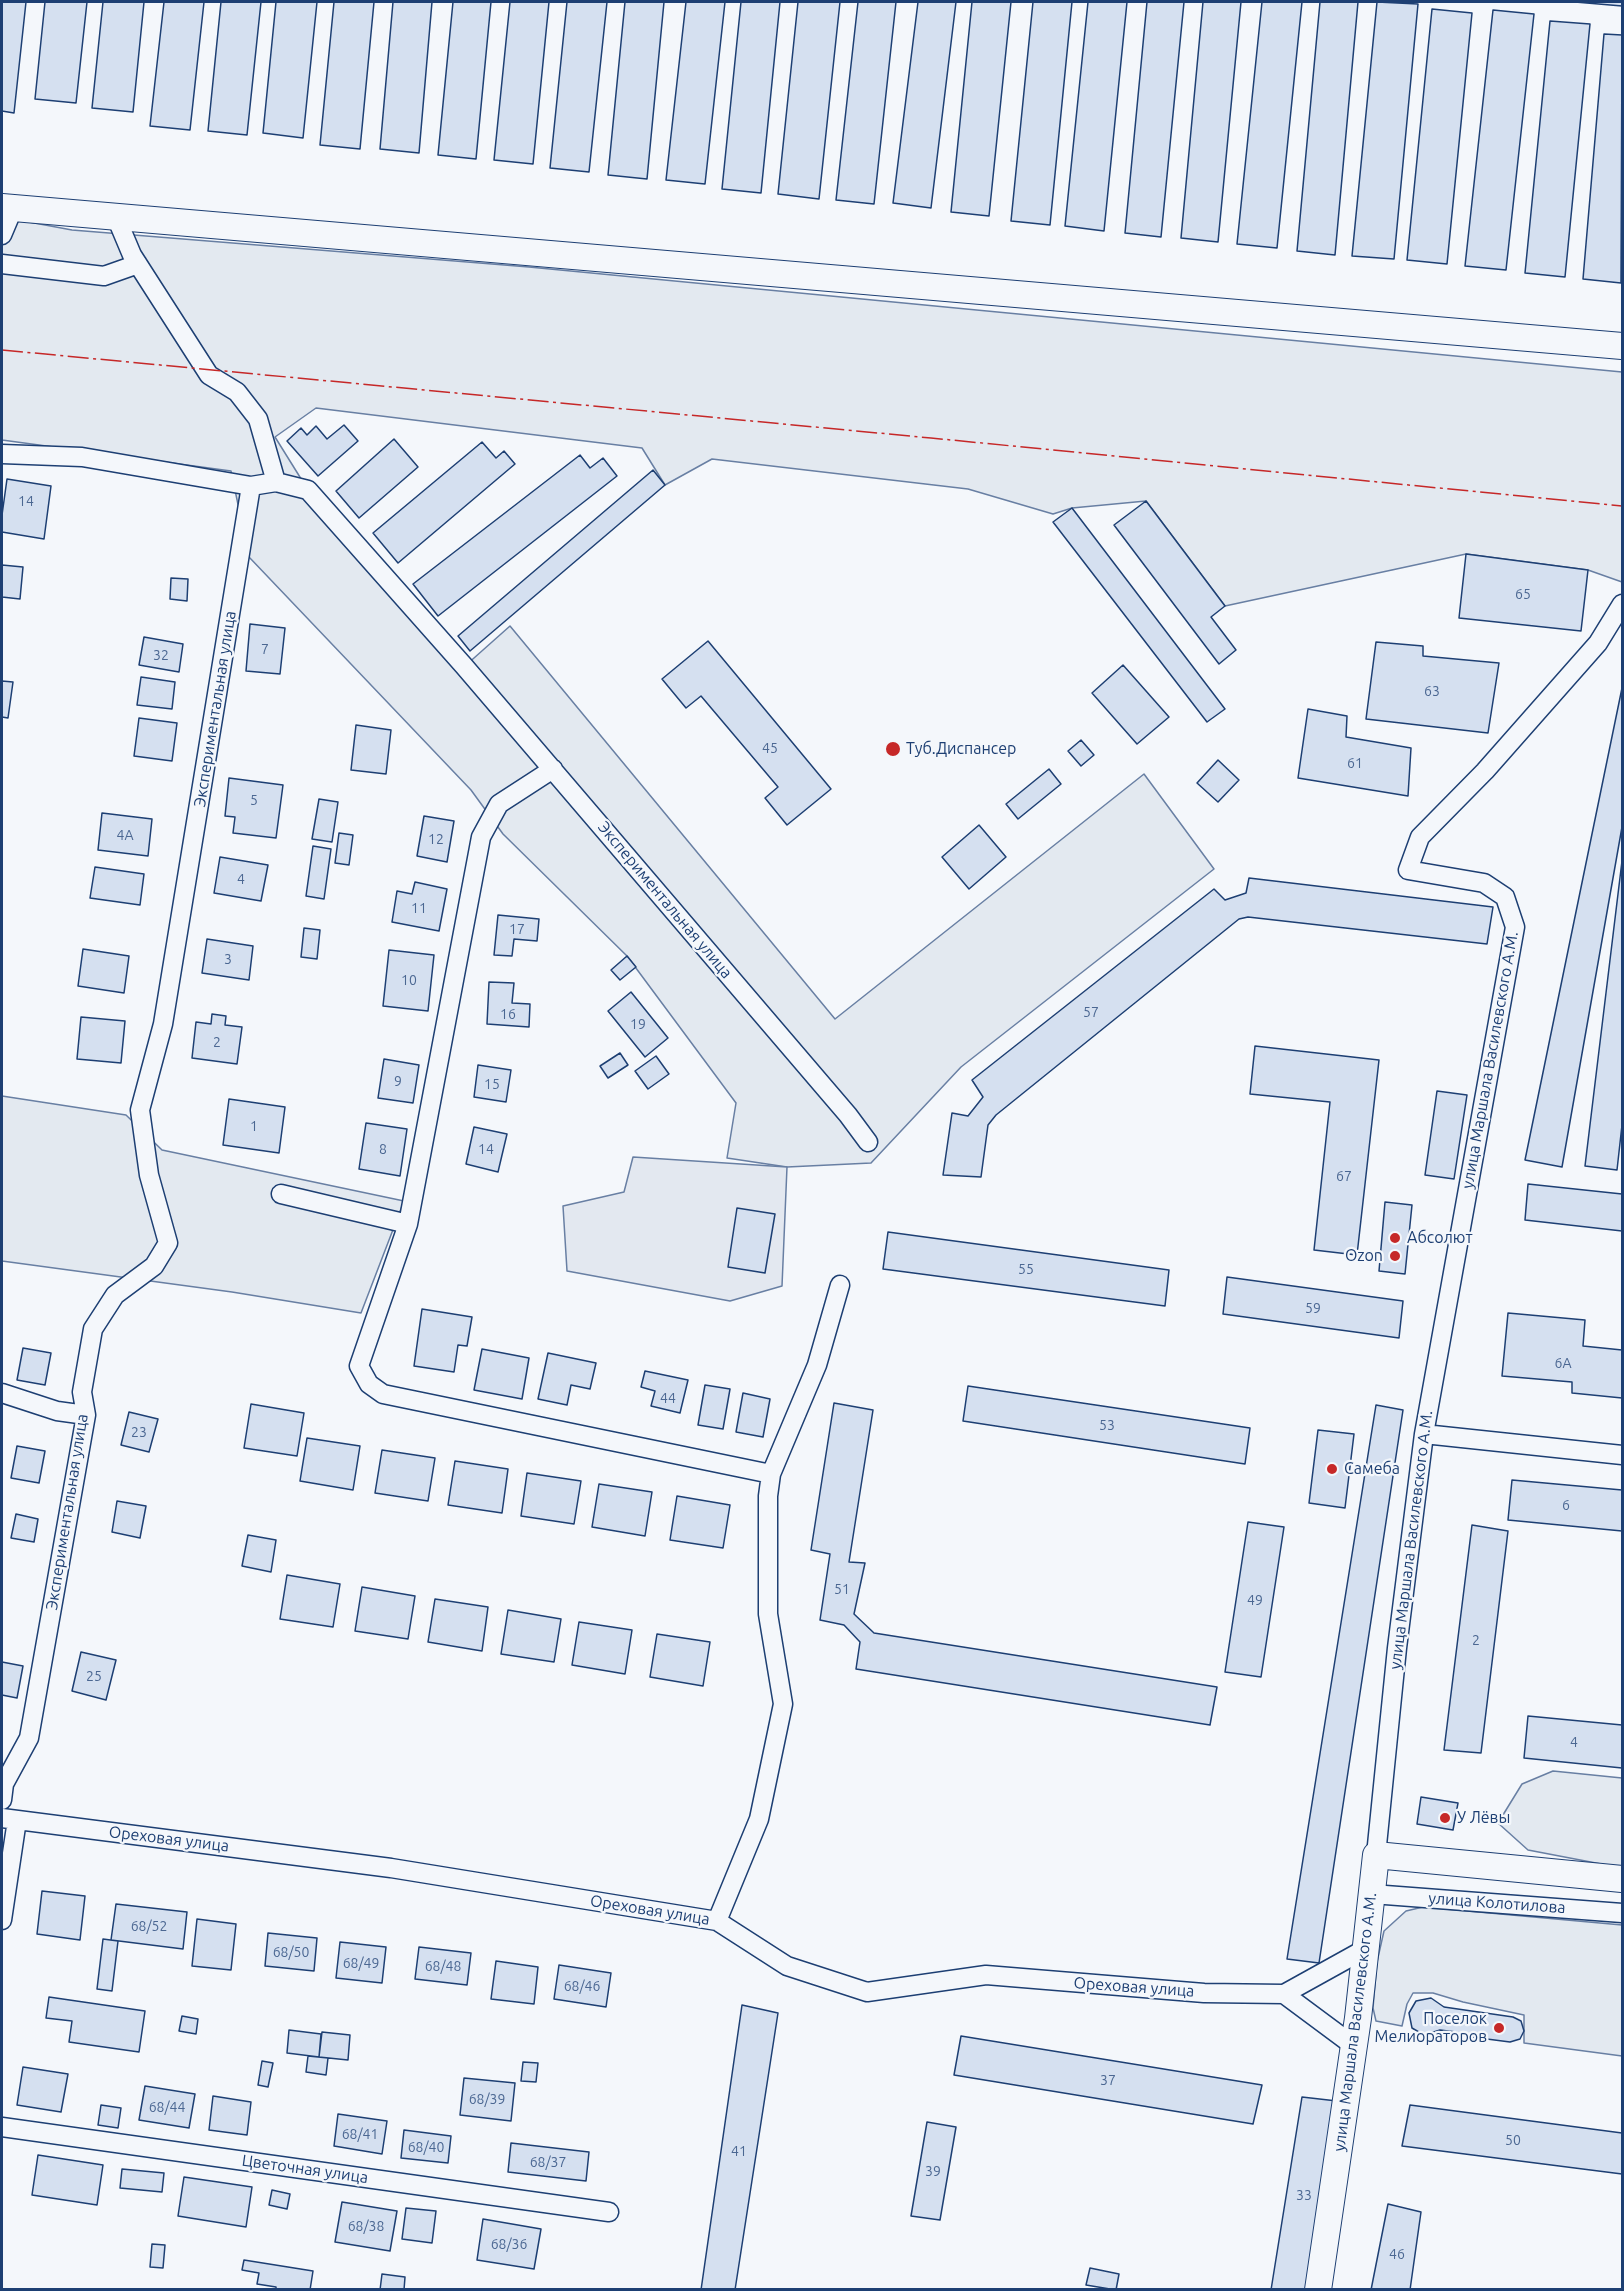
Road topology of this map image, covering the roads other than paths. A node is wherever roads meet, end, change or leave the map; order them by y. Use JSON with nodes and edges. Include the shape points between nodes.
{"nodes":[{"id":1,"x":7,"y":208,"type":"edge"},
{"id":2,"x":116,"y":217,"type":"junction"},
{"id":3,"x":2,"y":235,"type":"edge"},
{"id":4,"x":2,"y":264,"type":"edge"},
{"id":5,"x":138,"y":264,"type":"junction"},
{"id":6,"x":1623,"y":346,"type":"edge"},
{"id":7,"x":2,"y":454,"type":"edge"},
{"id":8,"x":276,"y":482,"type":"junction"},
{"id":9,"x":251,"y":486,"type":"junction"},
{"id":10,"x":1623,"y":604,"type":"edge"},
{"id":11,"x":553,"y":769,"type":"junction"},
{"id":12,"x":868,"y":1142,"type":"dead end"},
{"id":13,"x":281,"y":1194,"type":"dead end"},
{"id":14,"x":408,"y":1224,"type":"junction"},
{"id":15,"x":840,"y":1285,"type":"dead end"},
{"id":16,"x":2,"y":1393,"type":"edge"},
{"id":17,"x":86,"y":1414,"type":"junction"},
{"id":18,"x":1424,"y":1434,"type":"junction"},
{"id":19,"x":1623,"y":1455,"type":"edge"},
{"id":20,"x":771,"y":1474,"type":"junction"},
{"id":21,"x":2,"y":1800,"type":"edge"},
{"id":22,"x":9,"y":1819,"type":"edge"},
{"id":23,"x":1376,"y":1855,"type":"junction"},
{"id":24,"x":1623,"y":1878,"type":"edge"},
{"id":25,"x":1372,"y":1894,"type":"junction"},
{"id":26,"x":1623,"y":1913,"type":"edge"},
{"id":27,"x":2,"y":1920,"type":"edge"},
{"id":28,"x":717,"y":1921,"type":"junction"},
{"id":29,"x":1367,"y":1948,"type":"junction"},
{"id":30,"x":1284,"y":1994,"type":"junction"},
{"id":31,"x":1354,"y":2046,"type":"junction"},
{"id":32,"x":2,"y":2127,"type":"edge"},
{"id":33,"x":609,"y":2212,"type":"dead end"},
{"id":34,"x":1318,"y":2289,"type":"edge"}],
"edges":[{"from":1,"to":2,"type":"main road"},
{"from":1,"to":3,"type":"street"},
{"from":2,"to":5,"type":"street"},
{"from":2,"to":6,"type":"main road"},
{"from":4,"to":5,"type":"street","via":[[104,276]]},
{"from":5,"to":8,"type":"street","via":[[209,375],[237,392],[258,419]]},
{"from":7,"to":9,"type":"street","via":[[82,457]]},
{"from":8,"to":9,"type":"street","name":"Экспериментальная улица"},
{"from":8,"to":11,"type":"street","name":"Экспериментальная улица","via":[[308,490]]},
{"from":9,"to":17,"type":"street","name":"Экспериментальная улица","via":[[163,1024],[140,1110],[149,1175],[168,1243],[154,1266],[115,1295],[93,1329],[82,1392]]},
{"from":10,"to":18,"type":"street","name":"улица Маршала Василевского А.М.","via":[[1590,651],[1485,771],[1420,837],[1408,870],[1484,883],[1505,897],[1515,927]]},
{"from":11,"to":12,"type":"street","name":"Экспериментальная улица"},
{"from":11,"to":14,"type":"street","via":[[499,804],[481,837]]},
{"from":13,"to":14,"type":"street"},
{"from":14,"to":20,"type":"street","via":[[359,1366],[369,1383],[383,1394]]},
{"from":15,"to":20,"type":"street","via":[[818,1365]]},
{"from":16,"to":17,"type":"street","via":[[57,1411]]},
{"from":17,"to":21,"type":"street","name":"Экспериментальная улица","via":[[29,1738],[4,1784]]},
{"from":18,"to":19,"type":"street"},
{"from":18,"to":23,"type":"street","name":"улица Маршала Василевского А.М."},
{"from":20,"to":28,"type":"street","via":[[768,1614],[783,1704],[759,1819]]},
{"from":22,"to":27,"type":"street"},
{"from":22,"to":28,"type":"street","name":"Ореховая улица","via":[[391,1868]]},
{"from":23,"to":24,"type":"main road"},
{"from":23,"to":25,"type":"main road","name":"улица Маршала Василевского А.М."},
{"from":25,"to":26,"type":"street","name":"улица Колотилова"},
{"from":25,"to":29,"type":"main road","name":"улица Маршала Василевского А.М."},
{"from":28,"to":30,"type":"street","name":"Ореховая улица","via":[[787,1966],[867,1992],[986,1975],[1204,1993]]},
{"from":29,"to":30,"type":"street","name":"Ореховая улица"},
{"from":29,"to":31,"type":"main road","name":"улица Маршала Василевского А.М."},
{"from":30,"to":31,"type":"street"},
{"from":31,"to":34,"type":"main road","name":"улица Маршала Василевского А.М."},
{"from":32,"to":33,"type":"street","name":"Цветочная улица"}]}
